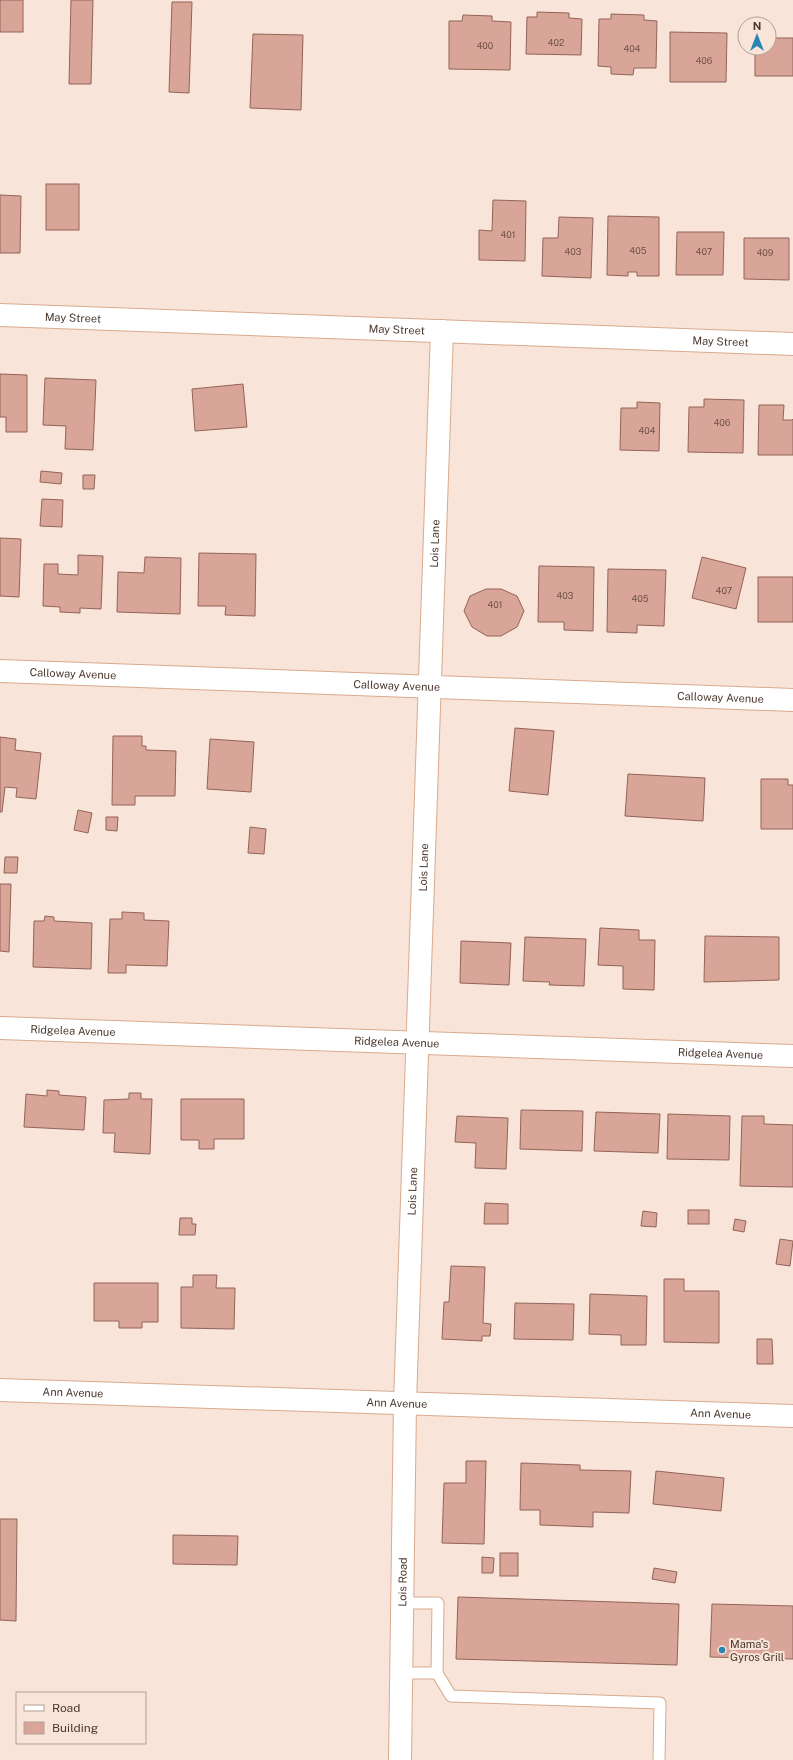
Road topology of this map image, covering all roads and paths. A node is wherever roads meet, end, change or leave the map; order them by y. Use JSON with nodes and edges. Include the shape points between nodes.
{"nodes":[{"id":1,"x":0,"y":315,"type":"edge"},
{"id":2,"x":442,"y":332,"type":"junction"},
{"id":3,"x":793,"y":344,"type":"edge"},
{"id":4,"x":0,"y":671,"type":"edge"},
{"id":5,"x":429,"y":687,"type":"junction"},
{"id":6,"x":793,"y":700,"type":"edge"},
{"id":7,"x":0,"y":1028,"type":"edge"},
{"id":8,"x":417,"y":1042,"type":"junction"},
{"id":9,"x":793,"y":1056,"type":"edge"},
{"id":10,"x":0,"y":1390,"type":"edge"},
{"id":11,"x":404,"y":1403,"type":"junction"},
{"id":12,"x":793,"y":1416,"type":"edge"},
{"id":13,"x":402,"y":1603,"type":"junction"},
{"id":14,"x":401,"y":1673,"type":"junction"},
{"id":15,"x":437,"y":1673,"type":"junction"},
{"id":16,"x":400,"y":1760,"type":"edge"},
{"id":17,"x":659,"y":1760,"type":"edge"}],
"edges":[{"from":1,"to":2,"type":"street","name":"May Street"},
{"from":2,"to":3,"type":"street","name":"May Street"},
{"from":2,"to":5,"type":"street","name":"Lois Lane"},
{"from":4,"to":5,"type":"street","name":"Calloway Avenue"},
{"from":5,"to":6,"type":"street","name":"Calloway Avenue"},
{"from":5,"to":8,"type":"street","name":"Lois Lane"},
{"from":7,"to":8,"type":"street","name":"Ridgelea Avenue"},
{"from":8,"to":9,"type":"street","name":"Ridgelea Avenue"},
{"from":8,"to":11,"type":"street","name":"Lois Lane"},
{"from":10,"to":11,"type":"street","name":"Ann Avenue"},
{"from":11,"to":12,"type":"street","name":"Ann Avenue"},
{"from":11,"to":13,"type":"street","name":"Lois Road"},
{"from":13,"to":14,"type":"street","name":"Lois Road"},
{"from":13,"to":15,"type":"lane","via":[[438,1603]]},
{"from":14,"to":15,"type":"lane"},
{"from":14,"to":16,"type":"street","name":"Lois Road"},
{"from":15,"to":17,"type":"lane","via":[[451,1696],[660,1703]]}]}
